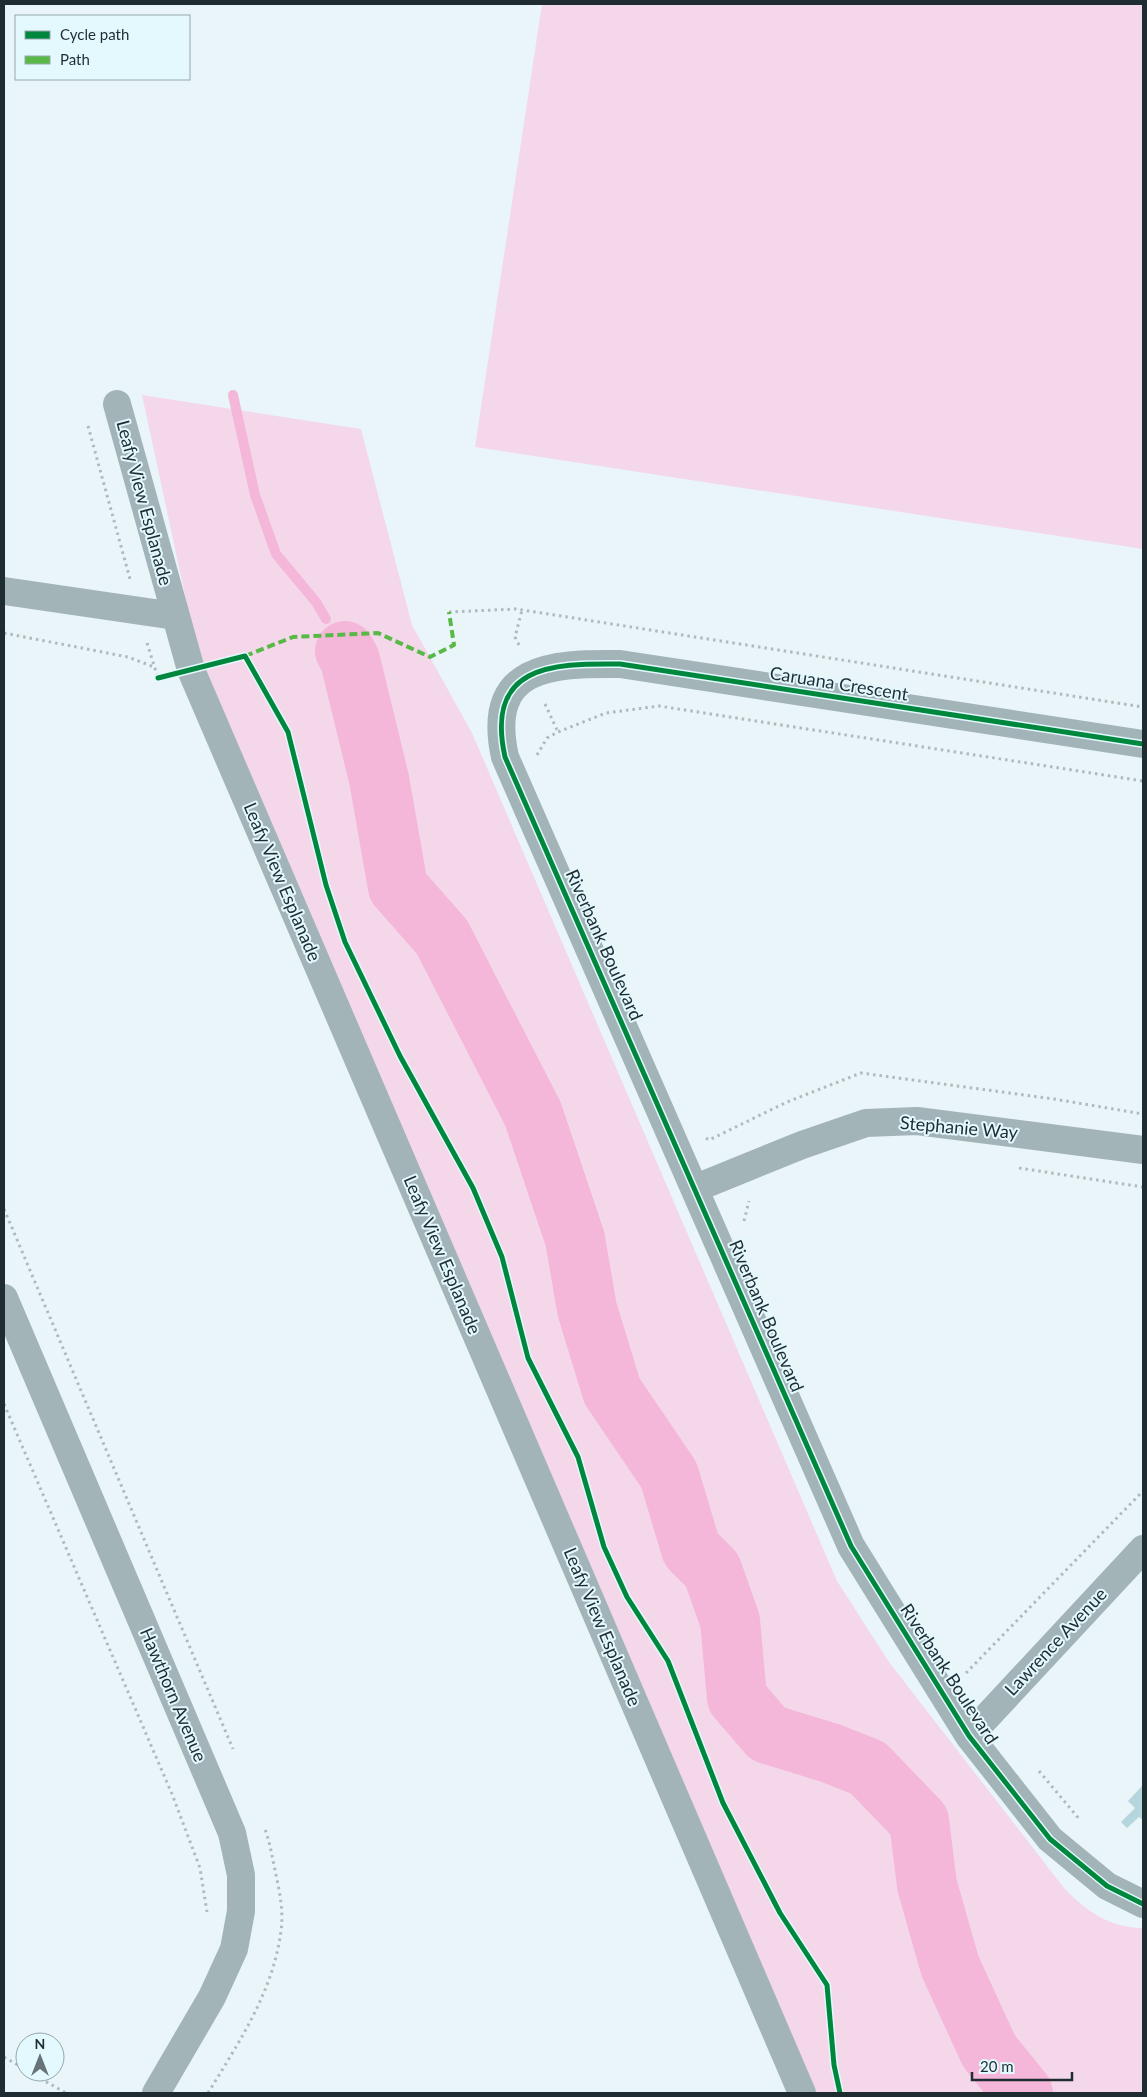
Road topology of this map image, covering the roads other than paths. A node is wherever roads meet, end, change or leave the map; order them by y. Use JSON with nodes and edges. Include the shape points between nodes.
{"nodes":[{"id":1,"x":117,"y":404,"type":"dead end"},
{"id":2,"x":4,"y":591,"type":"edge"},
{"id":3,"x":175,"y":616,"type":"junction"},
{"id":4,"x":532,"y":673,"type":"joint"},
{"id":5,"x":1143,"y":744,"type":"edge"},
{"id":6,"x":1143,"y":1150,"type":"edge"},
{"id":7,"x":696,"y":1188,"type":"junction"},
{"id":8,"x":4,"y":1298,"type":"edge"},
{"id":9,"x":1143,"y":1549,"type":"edge"},
{"id":10,"x":969,"y":1736,"type":"junction"},
{"id":11,"x":1143,"y":1904,"type":"edge"},
{"id":12,"x":156,"y":2093,"type":"edge"},
{"id":13,"x":802,"y":2093,"type":"edge"}],
"edges":[{"from":1,"to":3,"type":"street","name":"Leafy View Esplanade"},
{"from":2,"to":3,"type":"street"},
{"from":3,"to":13,"type":"street","name":"Leafy View Esplanade","via":[[191,670]]},
{"from":4,"to":5,"type":"street","name":"Caruana Crescent","via":[[570,664],[620,664]]},
{"from":4,"to":7,"type":"street","name":"Riverbank Boulevard","via":[[518,683],[505,703],[500,719],[505,757]]},
{"from":6,"to":7,"type":"street","name":"Stephanie Way","via":[[917,1121],[866,1124],[802,1145]]},
{"from":7,"to":10,"type":"street","name":"Riverbank Boulevard","via":[[851,1546]]},
{"from":8,"to":12,"type":"street","name":"Hawthorn Avenue","via":[[232,1833],[242,1875],[242,1911],[234,1949],[212,1997]]},
{"from":9,"to":10,"type":"street","name":"Lawrence Avenue"},
{"from":10,"to":11,"type":"street","name":"Riverbank Boulevard","via":[[1050,1839],[1107,1886]]}]}
